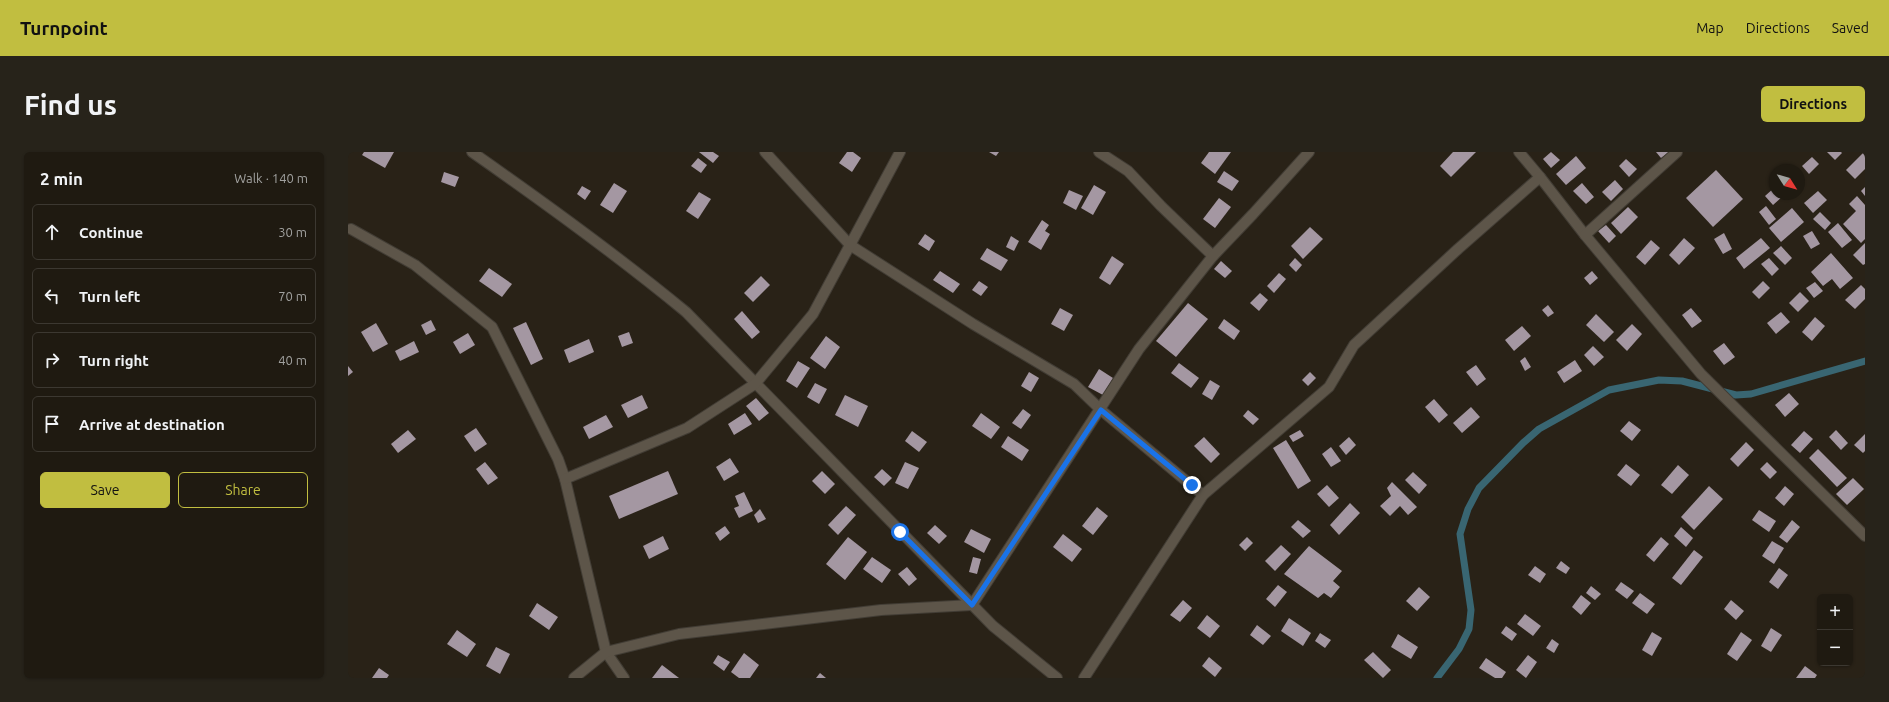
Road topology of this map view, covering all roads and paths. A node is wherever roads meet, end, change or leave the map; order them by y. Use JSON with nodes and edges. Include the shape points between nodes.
{"nodes":[{"id":1,"x":472,"y":152,"type":"edge"},
{"id":2,"x":765,"y":152,"type":"edge"},
{"id":3,"x":900,"y":152,"type":"edge"},
{"id":4,"x":1099,"y":152,"type":"edge"},
{"id":5,"x":1309,"y":152,"type":"edge"},
{"id":6,"x":1519,"y":152,"type":"edge"},
{"id":7,"x":1677,"y":152,"type":"edge"},
{"id":8,"x":1540,"y":177,"type":"junction"},
{"id":9,"x":351,"y":230,"type":"dead end"},
{"id":10,"x":1585,"y":235,"type":"junction"},
{"id":11,"x":850,"y":245,"type":"junction"},
{"id":12,"x":1213,"y":256,"type":"junction"},
{"id":13,"x":755,"y":384,"type":"junction"},
{"id":14,"x":1101,"y":410,"type":"junction"},
{"id":15,"x":565,"y":479,"type":"junction"},
{"id":16,"x":1203,"y":494,"type":"junction"},
{"id":17,"x":1865,"y":536,"type":"edge"},
{"id":18,"x":972,"y":605,"type":"junction"},
{"id":19,"x":606,"y":652,"type":"junction"},
{"id":20,"x":574,"y":678,"type":"edge"},
{"id":21,"x":624,"y":678,"type":"edge"},
{"id":22,"x":1058,"y":678,"type":"edge"},
{"id":23,"x":1084,"y":678,"type":"edge"}],
"edges":[{"from":1,"to":13,"type":"street","via":[[639,274],[686,312]]},
{"from":2,"to":11,"type":"street"},
{"from":3,"to":11,"type":"street"},
{"from":4,"to":12,"type":"street","via":[[1128,171]]},
{"from":5,"to":12,"type":"street"},
{"from":6,"to":8,"type":"street"},
{"from":7,"to":10,"type":"street"},
{"from":8,"to":10,"type":"street"},
{"from":8,"to":16,"type":"street","via":[[1354,345],[1329,387]]},
{"from":9,"to":15,"type":"street","via":[[415,265],[492,327],[558,459]]},
{"from":10,"to":17,"type":"street","via":[[1701,374]]},
{"from":11,"to":13,"type":"street","via":[[813,314]]},
{"from":11,"to":14,"type":"street","via":[[973,324],[1074,384]]},
{"from":12,"to":14,"type":"street","via":[[1139,349]]},
{"from":13,"to":15,"type":"street","via":[[686,428]]},
{"from":13,"to":18,"type":"street"},
{"from":14,"to":16,"type":"street"},
{"from":14,"to":18,"type":"street"},
{"from":15,"to":19,"type":"street"},
{"from":16,"to":23,"type":"street"},
{"from":18,"to":19,"type":"street","via":[[881,610],[679,634]]},
{"from":18,"to":22,"type":"street","via":[[993,626]]},
{"from":19,"to":20,"type":"street"},
{"from":19,"to":21,"type":"street"}]}
